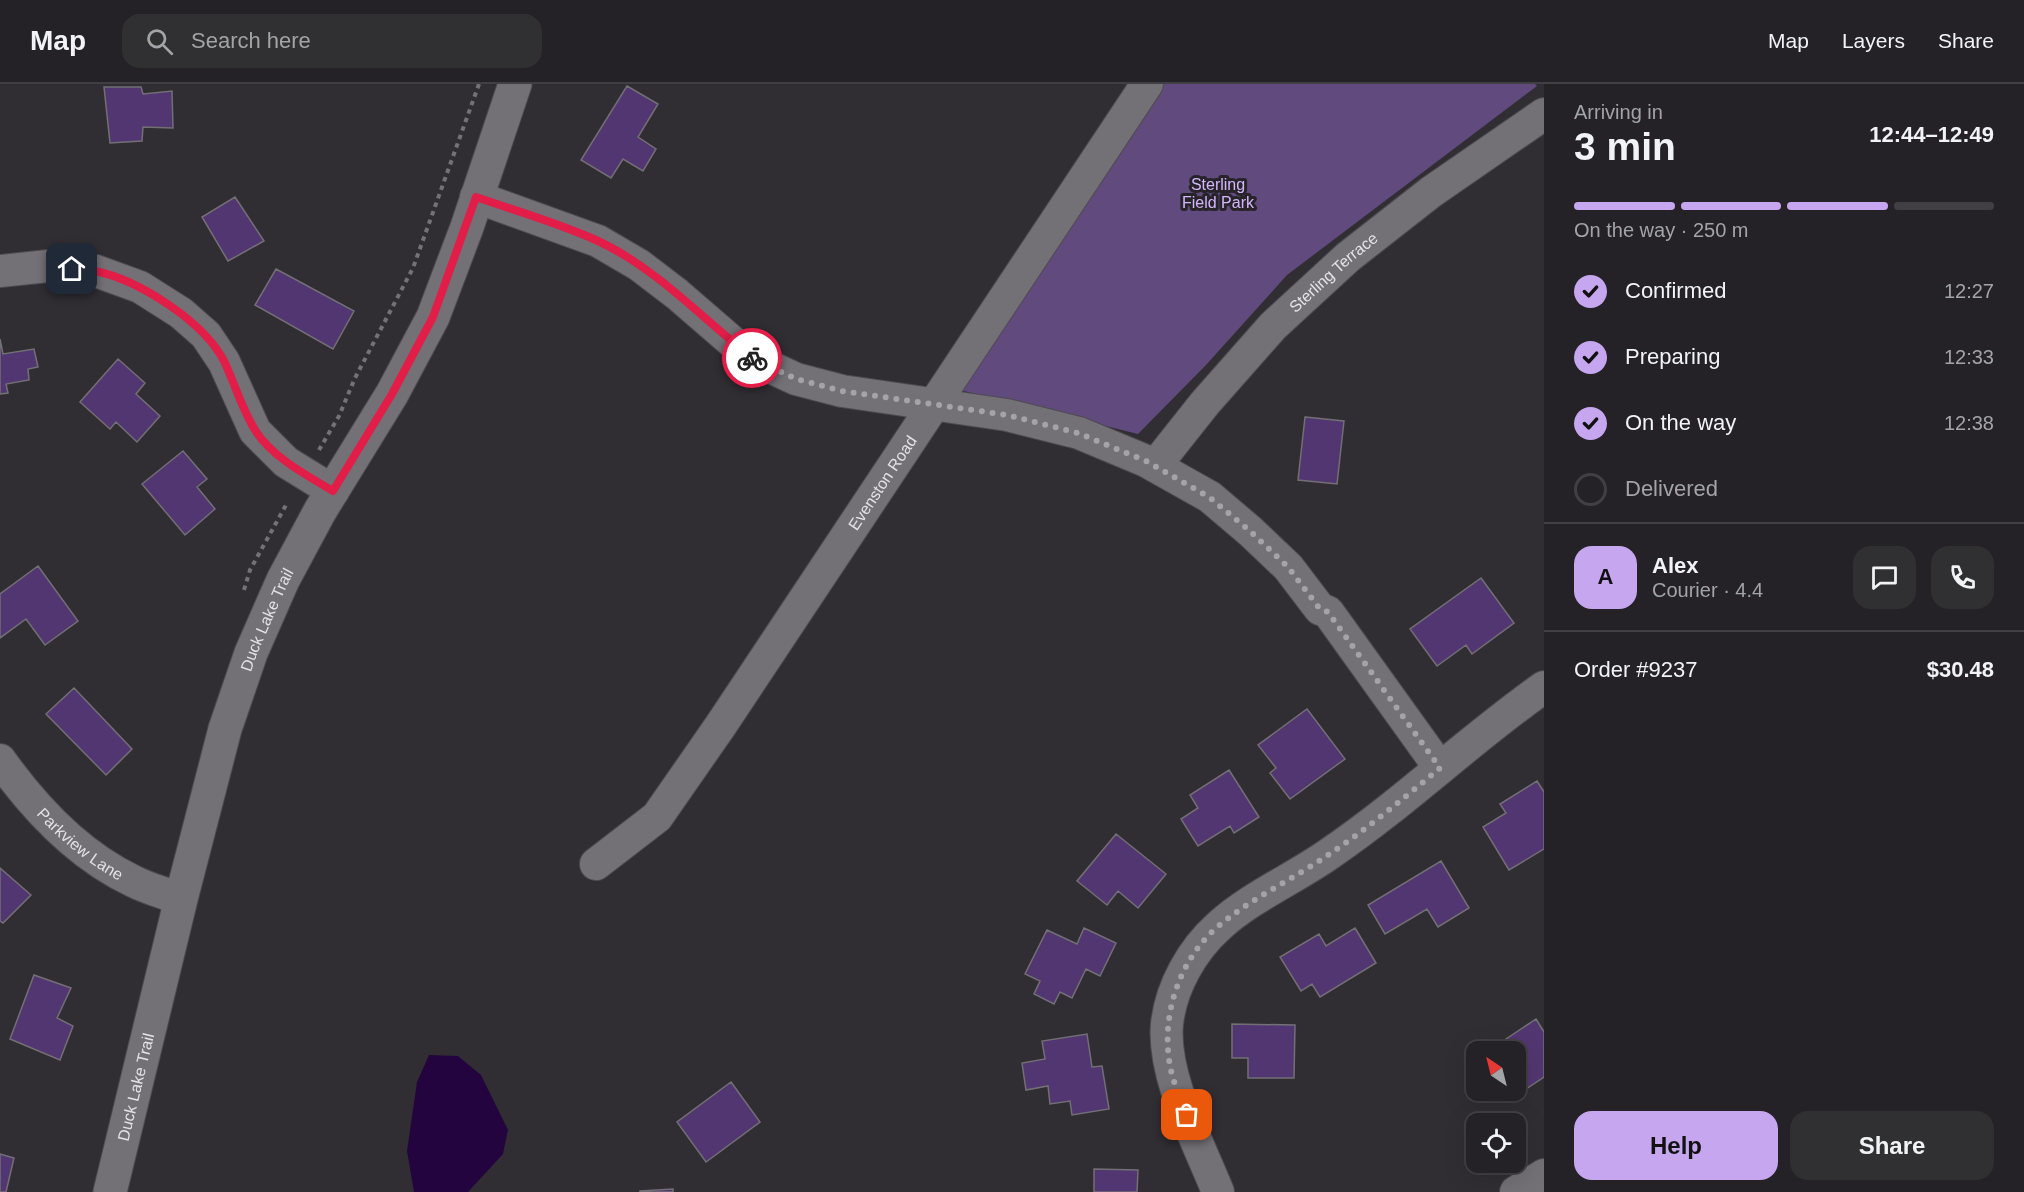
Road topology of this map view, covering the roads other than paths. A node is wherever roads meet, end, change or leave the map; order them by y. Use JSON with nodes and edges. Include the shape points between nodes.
{"nodes":[{"id":1,"x":515,"y":84,"type":"edge"},
{"id":2,"x":1147,"y":84,"type":"edge"},
{"id":3,"x":1544,"y":114,"type":"edge"},
{"id":4,"x":476,"y":197,"type":"junction"},
{"id":5,"x":0,"y":271,"type":"edge"},
{"id":6,"x":933,"y":404,"type":"junction"},
{"id":7,"x":1155,"y":466,"type":"junction"},
{"id":8,"x":333,"y":491,"type":"junction"},
{"id":9,"x":1544,"y":687,"type":"edge"},
{"id":10,"x":0,"y":760,"type":"edge"},
{"id":11,"x":1440,"y":768,"type":"junction"},
{"id":12,"x":596,"y":864,"type":"dead end"},
{"id":13,"x":181,"y":899,"type":"junction"},
{"id":14,"x":1544,"y":1175,"type":"edge"},
{"id":15,"x":110,"y":1192,"type":"edge"},
{"id":16,"x":1218,"y":1192,"type":"edge"},
{"id":17,"x":1516,"y":1192,"type":"edge"}],
"edges":[{"from":1,"to":4,"type":"street","name":"Duck Lake Trail"},
{"from":2,"to":6,"type":"street","name":"Evenston Road"},
{"from":3,"to":7,"type":"street","name":"Sterling Terrace","via":[[1431,192],[1348,257],[1273,326]]},
{"from":4,"to":6,"type":"street","via":[[598,241],[654,276],[752,358],[796,379],[842,391]]},
{"from":4,"to":8,"type":"street","name":"Duck Lake Trail","via":[[433,317]]},
{"from":5,"to":8,"type":"street","via":[[48,266],[96,271],[140,287],[181,313],[206,335],[224,362],[255,431],[286,462]]},
{"from":6,"to":7,"type":"street","via":[[1007,415],[1078,433]]},
{"from":6,"to":12,"type":"street","name":"Evenston Road","via":[[657,817]]},
{"from":7,"to":11,"type":"street","via":[[1209,497],[1288,567],[1320,609],[1328,612]]},
{"from":8,"to":13,"type":"street","name":"Duck Lake Trail","via":[[283,580],[251,653],[225,729]]},
{"from":9,"to":11,"type":"street"},
{"from":10,"to":13,"type":"street","name":"Parkview Lane","via":[[48,820],[87,854],[133,881]]},
{"from":11,"to":16,"type":"street","via":[[1329,854],[1219,925],[1194,953],[1176,986],[1167,1024],[1169,1060],[1179,1096]]},
{"from":13,"to":15,"type":"street","name":"Duck Lake Trail"},
{"from":14,"to":17,"type":"street"}]}
